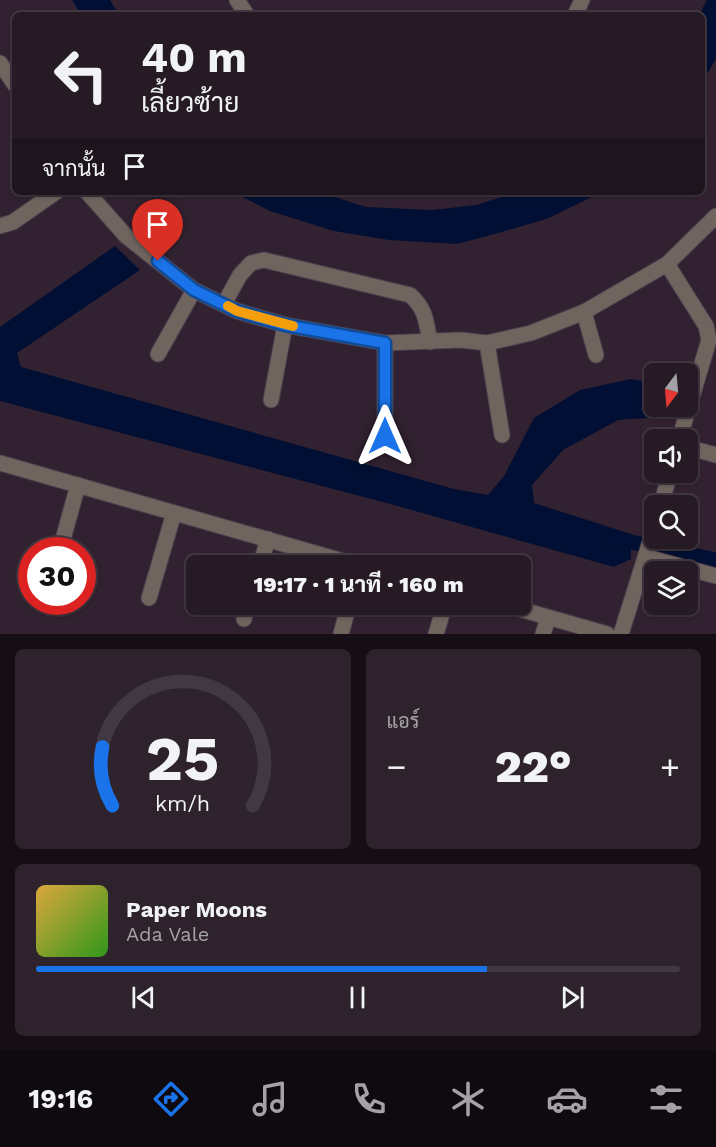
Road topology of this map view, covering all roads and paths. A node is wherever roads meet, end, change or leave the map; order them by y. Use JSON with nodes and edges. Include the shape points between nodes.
{"nodes":[{"id":1,"x":0,"y":63,"type":"edge"},
{"id":2,"x":12,"y":81,"type":"edge"},
{"id":3,"x":52,"y":195,"type":"edge"},
{"id":4,"x":90,"y":195,"type":"edge"},
{"id":5,"x":716,"y":216,"type":"edge"},
{"id":6,"x":0,"y":226,"type":"edge"},
{"id":7,"x":668,"y":264,"type":"junction"},
{"id":8,"x":194,"y":290,"type":"junction"},
{"id":9,"x":224,"y":304,"type":"junction"},
{"id":10,"x":584,"y":312,"type":"junction"},
{"id":11,"x":285,"y":325,"type":"junction"},
{"id":12,"x":430,"y":342,"type":"junction"},
{"id":13,"x":487,"y":342,"type":"junction"},
{"id":14,"x":385,"y":343,"type":"junction"},
{"id":15,"x":158,"y":354,"type":"dead end"},
{"id":16,"x":596,"y":355,"type":"dead end"},
{"id":17,"x":271,"y":400,"type":"dead end"},
{"id":18,"x":682,"y":429,"type":"edge"},
{"id":19,"x":502,"y":435,"type":"dead end"},
{"id":20,"x":385,"y":436,"type":"dead end"},
{"id":21,"x":698,"y":450,"type":"edge"},
{"id":22,"x":716,"y":454,"type":"edge"},
{"id":23,"x":0,"y":463,"type":"edge"},
{"id":24,"x":78,"y":485,"type":"junction"},
{"id":25,"x":174,"y":513,"type":"junction"},
{"id":26,"x":64,"y":537,"type":"edge"},
{"id":27,"x":268,"y":539,"type":"junction"},
{"id":28,"x":648,"y":549,"type":"edge"},
{"id":29,"x":263,"y":555,"type":"edge"},
{"id":30,"x":323,"y":555,"type":"edge"},
{"id":31,"x":646,"y":557,"type":"junction"},
{"id":32,"x":716,"y":576,"type":"edge"},
{"id":33,"x":149,"y":598,"type":"dead end"},
{"id":34,"x":531,"y":613,"type":"edge"},
{"id":35,"x":346,"y":615,"type":"edge"},
{"id":36,"x":442,"y":615,"type":"edge"},
{"id":37,"x":548,"y":618,"type":"junction"},
{"id":38,"x":341,"y":634,"type":"edge"},
{"id":39,"x":436,"y":634,"type":"edge"},
{"id":40,"x":543,"y":634,"type":"edge"},
{"id":41,"x":607,"y":634,"type":"edge"},
{"id":42,"x":621,"y":634,"type":"edge"}],
"edges":[{"from":1,"to":2,"type":"street"},
{"from":3,"to":6,"type":"street","via":[[13,222]]},
{"from":4,"to":8,"type":"street","via":[[126,236]]},
{"from":5,"to":7,"type":"street"},
{"from":7,"to":10,"type":"street"},
{"from":7,"to":18,"type":"street","via":[[706,326],[709,339]]},
{"from":8,"to":9,"type":"street"},
{"from":8,"to":15,"type":"street"},
{"from":9,"to":11,"type":"street"},
{"from":9,"to":12,"type":"street","via":[[240,275],[251,263],[264,260],[410,295],[420,304]]},
{"from":10,"to":13,"type":"street","via":[[531,333]]},
{"from":10,"to":16,"type":"street"},
{"from":11,"to":14,"type":"street"},
{"from":11,"to":17,"type":"street"},
{"from":12,"to":13,"type":"street"},
{"from":12,"to":14,"type":"street"},
{"from":13,"to":19,"type":"street"},
{"from":14,"to":20,"type":"street"},
{"from":21,"to":22,"type":"street"},
{"from":23,"to":24,"type":"street"},
{"from":24,"to":25,"type":"street"},
{"from":24,"to":26,"type":"street"},
{"from":25,"to":27,"type":"street"},
{"from":25,"to":33,"type":"street"},
{"from":27,"to":29,"type":"street"},
{"from":27,"to":30,"type":"street"},
{"from":28,"to":31,"type":"street"},
{"from":31,"to":32,"type":"street"},
{"from":31,"to":42,"type":"street"},
{"from":34,"to":37,"type":"street"},
{"from":35,"to":38,"type":"street"},
{"from":36,"to":39,"type":"street"},
{"from":37,"to":40,"type":"street"},
{"from":37,"to":41,"type":"street"}]}
